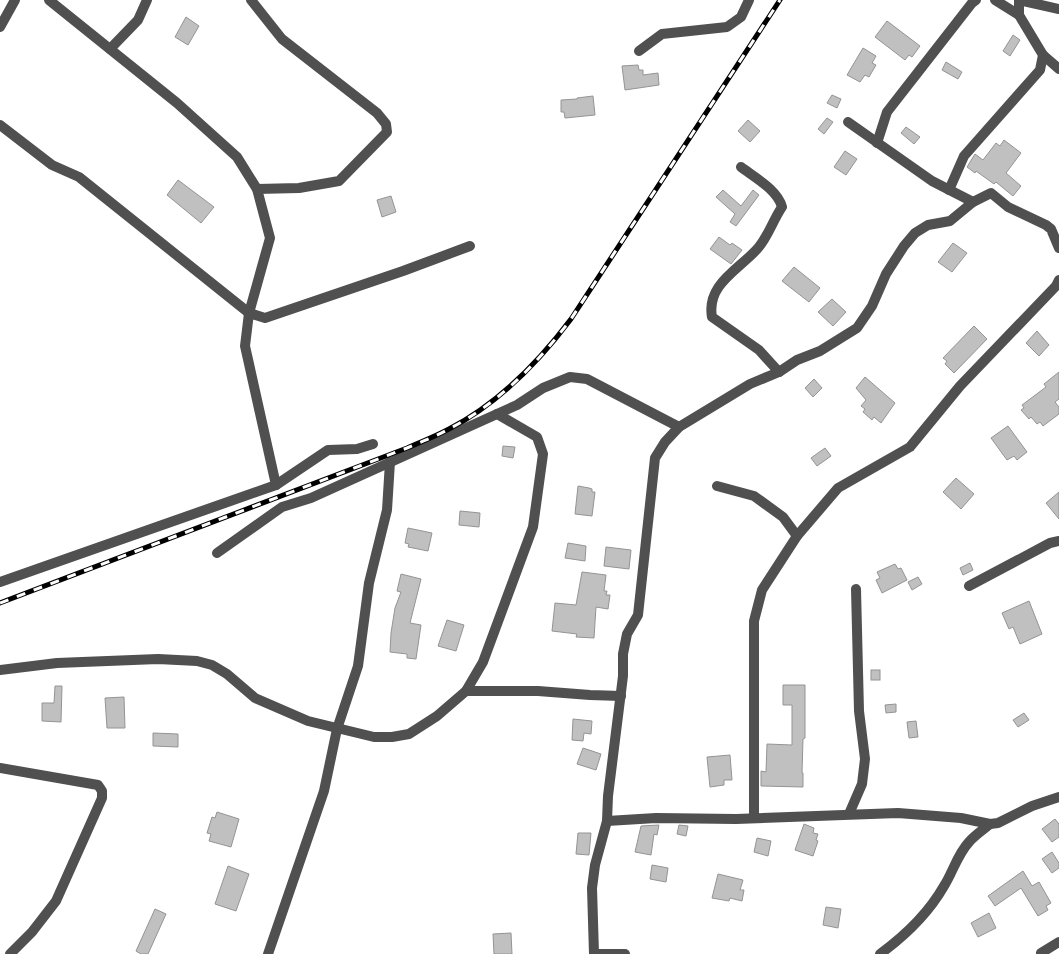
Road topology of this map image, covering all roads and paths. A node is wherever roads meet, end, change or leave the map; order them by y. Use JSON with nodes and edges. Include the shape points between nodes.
{"nodes":[{"id":1,"x":15,"y":0,"type":"edge"},
{"id":2,"x":49,"y":0,"type":"edge"},
{"id":3,"x":147,"y":0,"type":"edge"},
{"id":4,"x":251,"y":0,"type":"edge"},
{"id":5,"x":749,"y":0,"type":"edge"},
{"id":6,"x":976,"y":0,"type":"edge"},
{"id":7,"x":996,"y":0,"type":"edge"},
{"id":8,"x":1018,"y":0,"type":"edge"},
{"id":9,"x":1059,"y":9,"type":"edge"},
{"id":10,"x":1019,"y":15,"type":"junction"},
{"id":11,"x":0,"y":27,"type":"edge"},
{"id":12,"x":110,"y":50,"type":"junction"},
{"id":13,"x":639,"y":51,"type":"dead end"},
{"id":14,"x":1043,"y":55,"type":"junction"},
{"id":15,"x":1059,"y":70,"type":"edge"},
{"id":16,"x":848,"y":122,"type":"dead end"},
{"id":17,"x":0,"y":125,"type":"edge"},
{"id":18,"x":877,"y":143,"type":"junction"},
{"id":19,"x":741,"y":167,"type":"dead end"},
{"id":20,"x":257,"y":189,"type":"junction"},
{"id":21,"x":949,"y":190,"type":"junction"},
{"id":22,"x":973,"y":202,"type":"junction"},
{"id":23,"x":470,"y":246,"type":"dead end"},
{"id":24,"x":1059,"y":248,"type":"edge"},
{"id":25,"x":1059,"y":280,"type":"edge"},
{"id":26,"x":249,"y":313,"type":"junction"},
{"id":27,"x":778,"y":372,"type":"junction"},
{"id":28,"x":497,"y":414,"type":"junction"},
{"id":29,"x":679,"y":427,"type":"junction"},
{"id":30,"x":373,"y":444,"type":"dead end"},
{"id":31,"x":390,"y":462,"type":"junction"},
{"id":32,"x":276,"y":485,"type":"junction"},
{"id":33,"x":717,"y":486,"type":"dead end"},
{"id":34,"x":798,"y":536,"type":"junction"},
{"id":35,"x":1059,"y":540,"type":"edge"},
{"id":36,"x":217,"y":553,"type":"dead end"},
{"id":37,"x":0,"y":582,"type":"edge"},
{"id":38,"x":969,"y":586,"type":"dead end"},
{"id":39,"x":856,"y":589,"type":"dead end"},
{"id":40,"x":0,"y":670,"type":"edge"},
{"id":41,"x":466,"y":690,"type":"junction"},
{"id":42,"x":621,"y":696,"type":"junction"},
{"id":43,"x":337,"y":729,"type":"junction"},
{"id":44,"x":0,"y":768,"type":"edge"},
{"id":45,"x":1059,"y":798,"type":"edge"},
{"id":46,"x":849,"y":814,"type":"junction"},
{"id":47,"x":754,"y":818,"type":"junction"},
{"id":48,"x":607,"y":821,"type":"junction"},
{"id":49,"x":990,"y":824,"type":"junction"},
{"id":50,"x":1059,"y":942,"type":"edge"},
{"id":51,"x":594,"y":953,"type":"edge"},
{"id":52,"x":1040,"y":953,"type":"edge"},
{"id":53,"x":10,"y":954,"type":"edge"},
{"id":54,"x":268,"y":954,"type":"edge"},
{"id":55,"x":625,"y":954,"type":"edge"},
{"id":56,"x":880,"y":954,"type":"edge"}],
"edges":[{"from":1,"to":11,"type":"street"},
{"from":2,"to":12,"type":"street"},
{"from":3,"to":12,"type":"street","via":[[138,20]]},
{"from":4,"to":20,"type":"street","via":[[282,39],[377,113],[386,124],[387,132],[339,181],[300,188]]},
{"from":5,"to":13,"type":"street","via":[[741,17],[727,27],[662,34]]},
{"from":6,"to":18,"type":"street","via":[[887,112]]},
{"from":7,"to":10,"type":"street"},
{"from":8,"to":9,"type":"street"},
{"from":8,"to":10,"type":"street"},
{"from":10,"to":14,"type":"street"},
{"from":12,"to":20,"type":"street","via":[[177,103],[236,157]]},
{"from":14,"to":15,"type":"street"},
{"from":14,"to":21,"type":"street","via":[[1040,70],[964,156]]},
{"from":16,"to":18,"type":"street"},
{"from":17,"to":26,"type":"street","via":[[52,165],[79,177]]},
{"from":18,"to":21,"type":"street","via":[[932,182]]},
{"from":19,"to":27,"type":"street","via":[[776,195],[782,208],[759,248],[726,276],[710,309],[712,317],[759,350]]},
{"from":20,"to":26,"type":"street","via":[[270,238]]},
{"from":21,"to":22,"type":"street"},
{"from":22,"to":24,"type":"street","via":[[991,193],[1008,207],[1051,229]]},
{"from":22,"to":27,"type":"street","via":[[950,221],[928,225],[915,233],[886,274],[872,306],[856,328]]},
{"from":23,"to":26,"type":"street","via":[[265,318]]},
{"from":25,"to":34,"type":"street","via":[[960,386],[910,446],[838,488]]},
{"from":26,"to":32,"type":"street","via":[[245,346]]},
{"from":27,"to":29,"type":"street","via":[[750,384]]},
{"from":28,"to":29,"type":"street","via":[[570,377],[587,379]]},
{"from":28,"to":31,"type":"street"},
{"from":28,"to":41,"type":"street","via":[[536,437],[543,454],[533,527],[483,662]]},
{"from":29,"to":42,"type":"street","via":[[654,458],[638,615],[626,634]]},
{"from":30,"to":32,"type":"street","via":[[357,449],[328,450]]},
{"from":31,"to":36,"type":"street","via":[[311,498],[282,507]]},
{"from":31,"to":43,"type":"street","via":[[386,510],[369,582],[358,666]]},
{"from":32,"to":37,"type":"street"},
{"from":33,"to":34,"type":"street","via":[[754,496],[784,517]]},
{"from":34,"to":47,"type":"street","via":[[762,590],[754,621]]},
{"from":35,"to":38,"type":"street"},
{"from":39,"to":46,"type":"street","via":[[859,711],[865,759],[862,784]]},
{"from":40,"to":43,"type":"street","via":[[56,662],[197,661],[227,674],[255,698],[308,721]]},
{"from":41,"to":42,"type":"street"},
{"from":41,"to":43,"type":"street","via":[[437,716],[409,734],[374,737]]},
{"from":42,"to":48,"type":"street"},
{"from":43,"to":54,"type":"street","via":[[324,791]]},
{"from":44,"to":53,"type":"street","via":[[98,785],[102,791],[102,798],[56,901]]},
{"from":45,"to":49,"type":"street"},
{"from":46,"to":47,"type":"street"},
{"from":46,"to":49,"type":"street","via":[[898,813]]},
{"from":47,"to":48,"type":"street"},
{"from":48,"to":51,"type":"street","via":[[592,888]]},
{"from":49,"to":56,"type":"street","via":[[970,841],[959,856],[944,887],[923,917]]},
{"from":50,"to":52,"type":"street"},
{"from":51,"to":55,"type":"street"}]}
